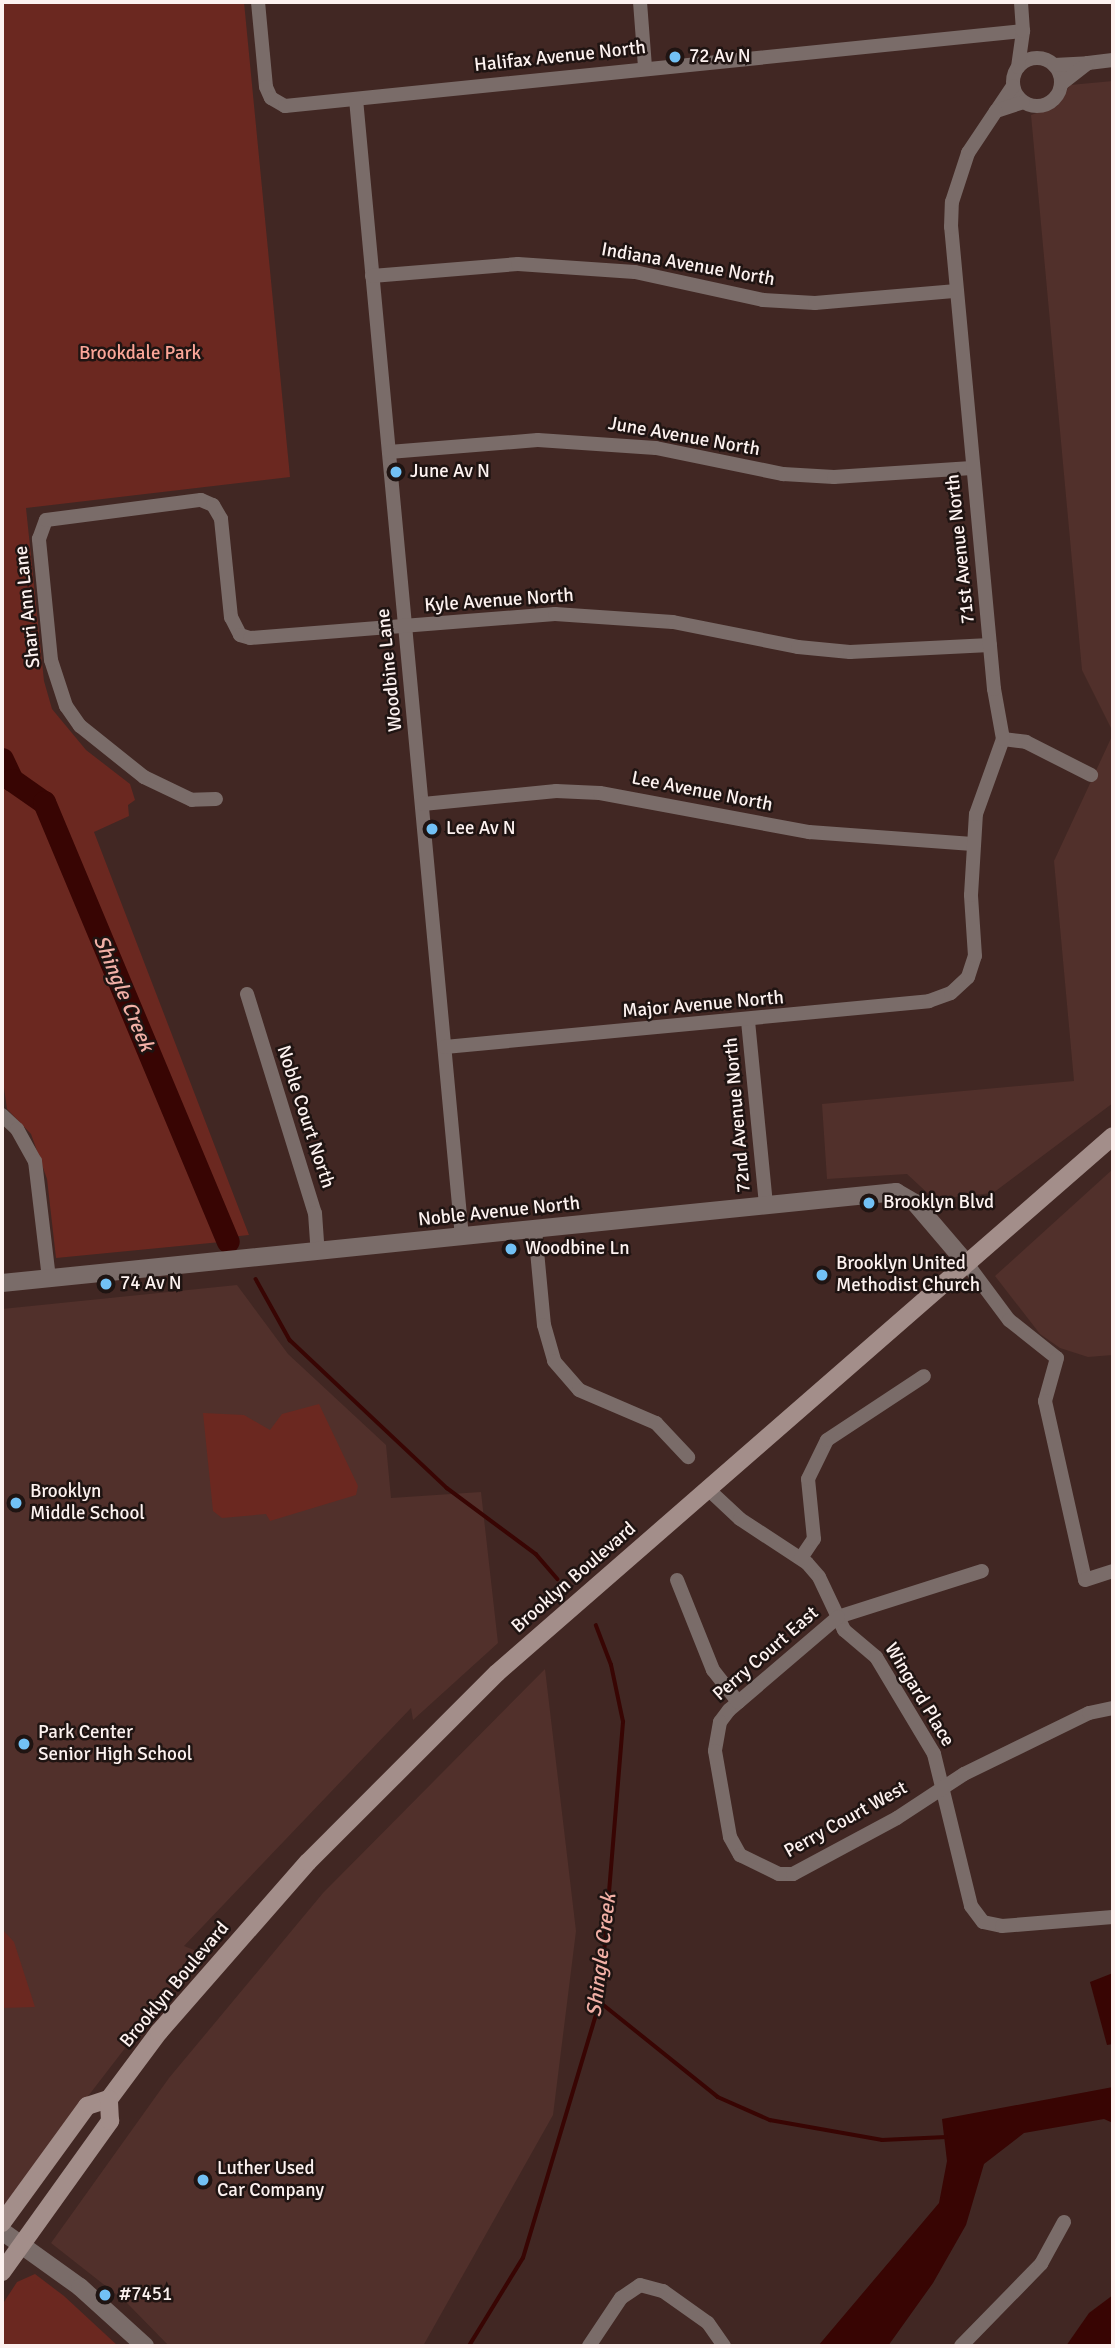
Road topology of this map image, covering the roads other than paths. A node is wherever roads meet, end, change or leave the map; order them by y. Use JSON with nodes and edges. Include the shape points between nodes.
{"nodes":[{"id":1,"x":258,"y":2,"type":"edge"},
{"id":2,"x":640,"y":2,"type":"edge"},
{"id":3,"x":1021,"y":2,"type":"edge"},
{"id":4,"x":1023,"y":31,"type":"junction"},
{"id":5,"x":1039,"y":57,"type":"junction"},
{"id":6,"x":1113,"y":60,"type":"edge"},
{"id":7,"x":1088,"y":63,"type":"junction"},
{"id":8,"x":1054,"y":65,"type":"junction"},
{"id":9,"x":645,"y":67,"type":"junction"},
{"id":10,"x":1018,"y":67,"type":"junction"},
{"id":11,"x":1062,"y":83,"type":"junction"},
{"id":12,"x":1013,"y":86,"type":"junction"},
{"id":13,"x":356,"y":99,"type":"junction"},
{"id":14,"x":1023,"y":102,"type":"junction"},
{"id":15,"x":996,"y":111,"type":"junction"},
{"id":16,"x":372,"y":276,"type":"junction"},
{"id":17,"x":956,"y":291,"type":"junction"},
{"id":18,"x":389,"y":452,"type":"junction"},
{"id":19,"x":972,"y":468,"type":"junction"},
{"id":20,"x":40,"y":528,"type":"joint"},
{"id":21,"x":405,"y":628,"type":"junction"},
{"id":22,"x":990,"y":645,"type":"junction"},
{"id":23,"x":1003,"y":739,"type":"junction"},
{"id":24,"x":1091,"y":775,"type":"dead end"},
{"id":25,"x":216,"y":799,"type":"dead end"},
{"id":26,"x":423,"y":804,"type":"junction"},
{"id":27,"x":973,"y":844,"type":"junction"},
{"id":28,"x":961,"y":986,"type":"joint"},
{"id":29,"x":247,"y":994,"type":"dead end"},
{"id":30,"x":748,"y":1021,"type":"junction"},
{"id":31,"x":445,"y":1047,"type":"junction"},
{"id":32,"x":3,"y":1116,"type":"edge"},
{"id":33,"x":1113,"y":1136,"type":"edge"},
{"id":34,"x":766,"y":1205,"type":"junction"},
{"id":35,"x":535,"y":1230,"type":"junction"},
{"id":36,"x":462,"y":1237,"type":"junction"},
{"id":37,"x":318,"y":1252,"type":"junction"},
{"id":38,"x":968,"y":1265,"type":"junction"},
{"id":39,"x":49,"y":1278,"type":"junction"},
{"id":40,"x":2,"y":1283,"type":"edge"},
{"id":41,"x":924,"y":1376,"type":"dead end"},
{"id":42,"x":688,"y":1457,"type":"dead end"},
{"id":43,"x":709,"y":1490,"type":"junction"},
{"id":44,"x":801,"y":1558,"type":"junction"},
{"id":45,"x":982,"y":1571,"type":"dead end"},
{"id":46,"x":1113,"y":1571,"type":"edge"},
{"id":47,"x":677,"y":1580,"type":"dead end"},
{"id":48,"x":838,"y":1617,"type":"junction"},
{"id":49,"x":738,"y":1702,"type":"junction"},
{"id":50,"x":1113,"y":1708,"type":"edge"},
{"id":51,"x":943,"y":1786,"type":"junction"},
{"id":52,"x":724,"y":1804,"type":"joint"},
{"id":53,"x":1113,"y":1917,"type":"edge"},
{"id":54,"x":109,"y":2099,"type":"junction"},
{"id":55,"x":1064,"y":2222,"type":"dead end"},
{"id":56,"x":2,"y":2223,"type":"edge"},
{"id":57,"x":2,"y":2231,"type":"edge"},
{"id":58,"x":20,"y":2244,"type":"junction"},
{"id":59,"x":2,"y":2272,"type":"edge"},
{"id":60,"x":145,"y":2346,"type":"edge"},
{"id":61,"x":589,"y":2346,"type":"edge"},
{"id":62,"x":724,"y":2346,"type":"edge"},
{"id":63,"x":961,"y":2346,"type":"edge"}],
"edges":[{"from":1,"to":13,"type":"street","name":"Halifax Avenue North","via":[[271,98],[285,106]]},
{"from":2,"to":9,"type":"street"},
{"from":3,"to":4,"type":"street"},
{"from":4,"to":5,"type":"street"},
{"from":4,"to":9,"type":"street","name":"Halifax Avenue North"},
{"from":4,"to":10,"type":"street"},
{"from":5,"to":8,"type":"street"},
{"from":5,"to":10,"type":"street"},
{"from":6,"to":7,"type":"street"},
{"from":7,"to":8,"type":"street"},
{"from":7,"to":11,"type":"street"},
{"from":8,"to":11,"type":"street"},
{"from":9,"to":13,"type":"street","name":"Halifax Avenue North"},
{"from":10,"to":12,"type":"street"},
{"from":11,"to":14,"type":"street","via":[[1057,97],[1044,106]]},
{"from":12,"to":14,"type":"street"},
{"from":12,"to":15,"type":"street","name":"71st Avenue North"},
{"from":13,"to":16,"type":"street","name":"Woodbine Lane"},
{"from":14,"to":15,"type":"street"},
{"from":15,"to":17,"type":"street","name":"71st Avenue North","via":[[968,153],[952,202]]},
{"from":16,"to":17,"type":"street","name":"Indiana Avenue North","via":[[518,264],[635,272],[763,300],[815,303]]},
{"from":16,"to":18,"type":"street","name":"Woodbine Lane"},
{"from":17,"to":19,"type":"street","name":"71st Avenue North"},
{"from":18,"to":19,"type":"street","name":"June Avenue North","via":[[538,440],[656,448],[783,474],[834,477]]},
{"from":18,"to":21,"type":"street","name":"Woodbine Lane"},
{"from":19,"to":22,"type":"street","name":"71st Avenue North"},
{"from":20,"to":21,"type":"street","name":"Kyle Avenue North","via":[[58,515],[201,500],[213,505],[221,519],[231,617],[240,635],[260,639]]},
{"from":20,"to":25,"type":"street","name":"Shari Ann Lane","via":[[51,660],[66,706],[80,726],[144,777],[192,800]]},
{"from":21,"to":22,"type":"street","name":"Kyle Avenue North","via":[[555,614],[614,615],[850,652]]},
{"from":21,"to":26,"type":"street","name":"Woodbine Lane"},
{"from":22,"to":23,"type":"street","name":"71st Avenue North"},
{"from":23,"to":24,"type":"street","via":[[1027,742]]},
{"from":23,"to":27,"type":"street","name":"71st Avenue North","via":[[976,814]]},
{"from":26,"to":27,"type":"street","name":"Lee Avenue North","via":[[556,791],[600,793],[809,832]]},
{"from":26,"to":31,"type":"street","name":"Woodbine Lane"},
{"from":27,"to":28,"type":"street","name":"71st Avenue North","via":[[975,956]]},
{"from":28,"to":30,"type":"street","name":"Major Avenue North","via":[[929,1001]]},
{"from":29,"to":37,"type":"street","name":"Noble Court North","via":[[315,1213]]},
{"from":30,"to":31,"type":"street","name":"Major Avenue North"},
{"from":30,"to":34,"type":"street","name":"72nd Avenue North"},
{"from":31,"to":36,"type":"street","name":"Woodbine Lane"},
{"from":32,"to":39,"type":"street","via":[[17,1129],[35,1161]]},
{"from":33,"to":38,"type":"main road","name":"Brooklyn Boulevard"},
{"from":34,"to":35,"type":"street","name":"Noble Avenue North"},
{"from":34,"to":38,"type":"street","name":"Noble Avenue North","via":[[904,1194]]},
{"from":35,"to":36,"type":"street","name":"Noble Avenue North"},
{"from":35,"to":42,"type":"street","via":[[544,1325],[554,1361],[579,1390],[656,1423]]},
{"from":36,"to":37,"type":"street","name":"Noble Avenue North"},
{"from":37,"to":39,"type":"street","name":"Noble Avenue North"},
{"from":38,"to":43,"type":"main road","name":"Brooklyn Boulevard"},
{"from":38,"to":46,"type":"street","via":[[1009,1320],[1057,1358],[1045,1401],[1085,1580]]},
{"from":39,"to":40,"type":"street","name":"Noble Avenue North"},
{"from":41,"to":44,"type":"street","via":[[827,1440],[808,1479],[814,1539]]},
{"from":43,"to":44,"type":"street","name":"Wingard Place","via":[[740,1519]]},
{"from":43,"to":54,"type":"main road","name":"Brooklyn Boulevard","via":[[497,1673],[359,1808],[159,2032]]},
{"from":44,"to":48,"type":"street","name":"Wingard Place","via":[[819,1577]]},
{"from":45,"to":48,"type":"street"},
{"from":47,"to":49,"type":"street","via":[[712,1670]]},
{"from":48,"to":49,"type":"street","name":"Perry Court East"},
{"from":48,"to":51,"type":"street","name":"Wingard Place","via":[[844,1630],[876,1657],[934,1754]]},
{"from":49,"to":52,"type":"street","name":"Perry Court East","via":[[720,1722],[715,1736]]},
{"from":50,"to":51,"type":"street","via":[[1089,1713]]},
{"from":51,"to":52,"type":"street","name":"Perry Court West","via":[[897,1818],[786,1874],[740,1855],[730,1837]]},
{"from":51,"to":53,"type":"street","name":"Wingard Place","via":[[971,1906],[983,1922],[1002,1926]]},
{"from":54,"to":56,"type":"main road","name":"Brooklyn Boulevard","via":[[87,2106]]},
{"from":54,"to":58,"type":"main road","name":"Brooklyn Boulevard","via":[[110,2120]]},
{"from":55,"to":63,"type":"street","via":[[1041,2264]]},
{"from":57,"to":58,"type":"street"},
{"from":58,"to":59,"type":"main road","name":"Brooklyn Boulevard"},
{"from":58,"to":60,"type":"street","via":[[80,2287]]},
{"from":61,"to":62,"type":"street","via":[[621,2298],[640,2285],[663,2291],[708,2323]]}]}
